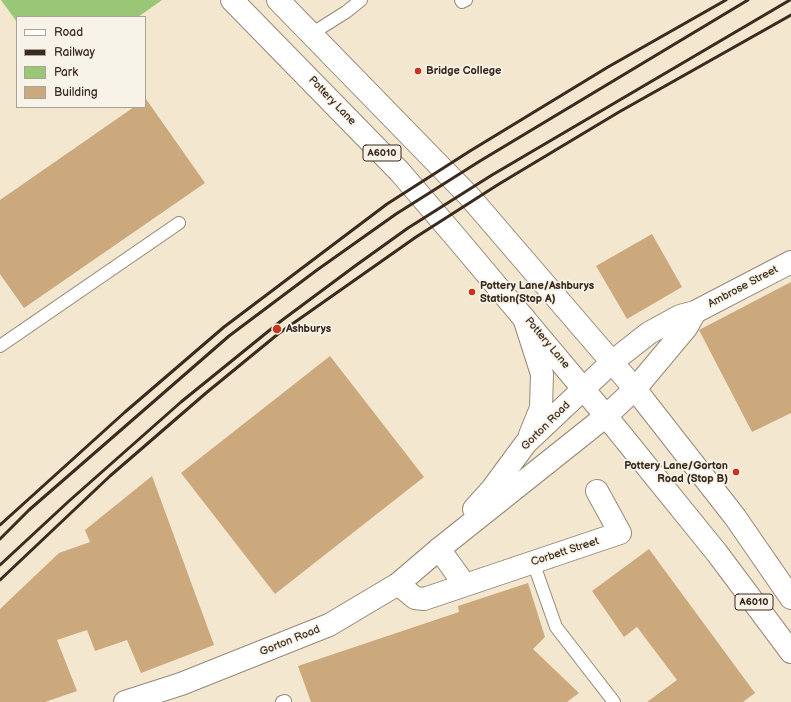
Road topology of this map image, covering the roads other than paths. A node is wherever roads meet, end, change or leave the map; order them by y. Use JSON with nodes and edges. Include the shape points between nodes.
{"nodes":[{"id":1,"x":232,"y":0,"type":"edge"},
{"id":2,"x":237,"y":0,"type":"edge"},
{"id":3,"x":278,"y":0,"type":"edge"},
{"id":4,"x":361,"y":0,"type":"edge"},
{"id":5,"x":461,"y":0,"type":"edge"},
{"id":6,"x":466,"y":0,"type":"edge"},
{"id":7,"x":260,"y":27,"type":"junction"},
{"id":8,"x":311,"y":34,"type":"junction"},
{"id":9,"x":179,"y":223,"type":"dead end"},
{"id":10,"x":791,"y":262,"type":"edge"},
{"id":11,"x":695,"y":312,"type":"junction"},
{"id":12,"x":522,"y":315,"type":"junction"},
{"id":13,"x":0,"y":346,"type":"edge"},
{"id":14,"x":612,"y":362,"type":"junction"},
{"id":15,"x":584,"y":388,"type":"junction"},
{"id":16,"x":635,"y":389,"type":"junction"},
{"id":17,"x":606,"y":416,"type":"junction"},
{"id":18,"x":526,"y":443,"type":"junction"},
{"id":19,"x":597,"y":491,"type":"dead end"},
{"id":20,"x":439,"y":549,"type":"junction"},
{"id":21,"x":533,"y":562,"type":"junction"},
{"id":22,"x":398,"y":584,"type":"junction"},
{"id":23,"x":465,"y":585,"type":"junction"},
{"id":24,"x":791,"y":598,"type":"edge"},
{"id":25,"x":791,"y":652,"type":"edge"},
{"id":26,"x":125,"y":702,"type":"edge"},
{"id":27,"x":614,"y":702,"type":"edge"}],
"edges":[{"from":1,"to":7,"type":"main road","name":"Pottery Lane","number":"A6010"},
{"from":2,"to":7,"type":"main road"},
{"from":3,"to":8,"type":"main road","number":"A6010"},
{"from":4,"to":8,"type":"lane"},
{"from":5,"to":6,"type":"lane"},
{"from":7,"to":12,"type":"main road","name":"Pottery Lane","number":"A6010","via":[[400,172]]},
{"from":8,"to":14,"type":"main road","number":"A6010","via":[[469,196]]},
{"from":9,"to":13,"type":"lane"},
{"from":10,"to":11,"type":"main road","name":"Ambrose Street"},
{"from":11,"to":14,"type":"main road","name":"Ambrose Street","via":[[680,316],[649,334]]},
{"from":11,"to":16,"type":"main road","name":"Ambrose Street","via":[[686,328]]},
{"from":12,"to":15,"type":"main road","name":"Pottery Lane","number":"A6010"},
{"from":12,"to":18,"type":"main road","via":[[542,374],[541,408]]},
{"from":14,"to":15,"type":"main road","name":"Gorton Road"},
{"from":14,"to":16,"type":"main road","number":"A6010"},
{"from":15,"to":17,"type":"main road","name":"Pottery Lane","number":"A6010"},
{"from":15,"to":18,"type":"main road","name":"Gorton Road"},
{"from":16,"to":17,"type":"main road","name":"Gorton Road"},
{"from":16,"to":24,"type":"main road","number":"A6010","via":[[735,518]]},
{"from":17,"to":20,"type":"main road","name":"Gorton Road"},
{"from":17,"to":25,"type":"main road","name":"Pottery Lane","number":"A6010","via":[[717,553]]},
{"from":18,"to":20,"type":"main road","name":"Gorton Road","via":[[492,489]]},
{"from":19,"to":21,"type":"main road","name":"Corbett Street","via":[[620,533]]},
{"from":20,"to":22,"type":"main road","name":"Gorton Road"},
{"from":20,"to":23,"type":"main road"},
{"from":21,"to":23,"type":"main road","name":"Corbett Street"},
{"from":21,"to":27,"type":"lane","via":[[556,627]]},
{"from":22,"to":23,"type":"main road","name":"Corbett Street","via":[[415,598],[424,599]]},
{"from":22,"to":26,"type":"main road","name":"Gorton Road","via":[[329,625],[181,684]]}]}
